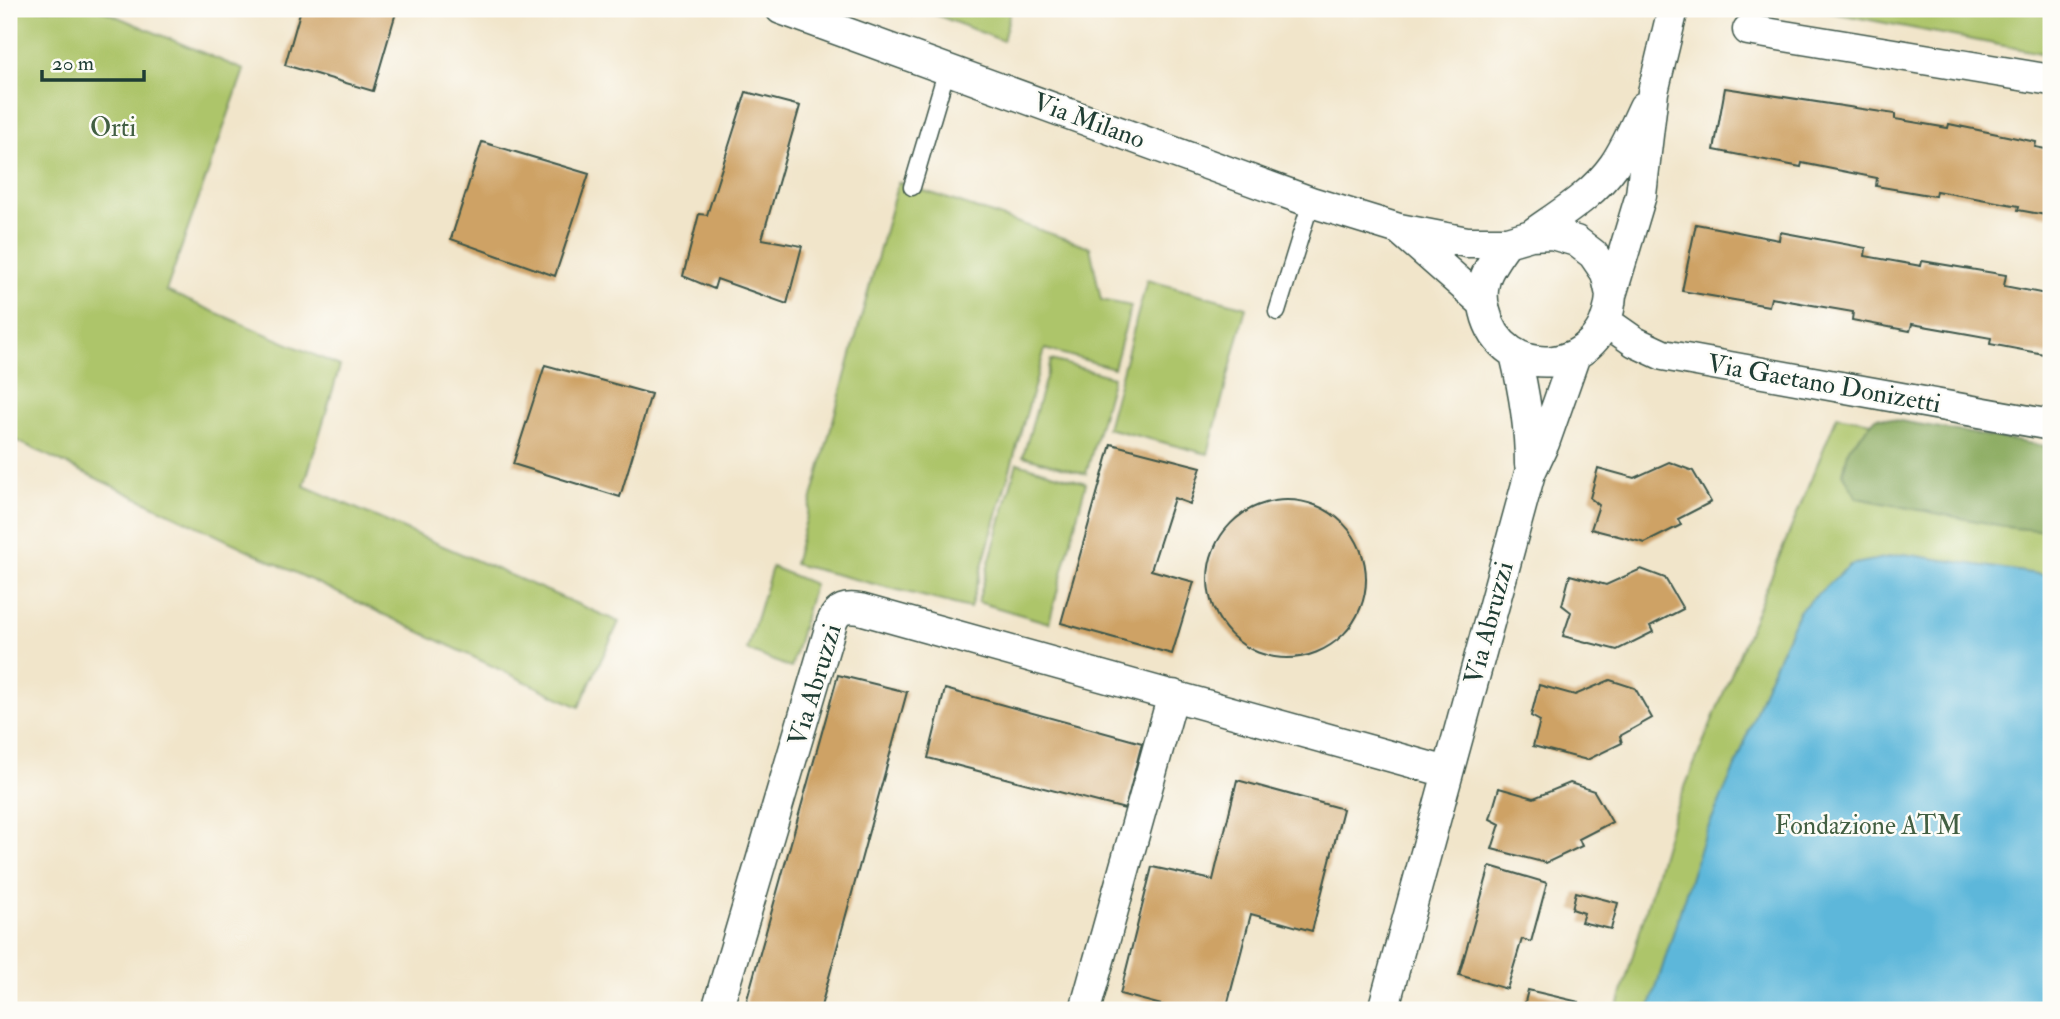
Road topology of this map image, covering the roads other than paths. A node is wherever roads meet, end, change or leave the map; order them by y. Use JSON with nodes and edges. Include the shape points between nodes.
{"nodes":[{"id":1,"x":782,"y":9,"type":"edge"},
{"id":2,"x":1672,"y":9,"type":"edge"},
{"id":3,"x":819,"y":15,"type":"edge"},
{"id":4,"x":1748,"y":30,"type":"dead end"},
{"id":5,"x":947,"y":69,"type":"junction"},
{"id":6,"x":2051,"y":80,"type":"edge"},
{"id":7,"x":1653,"y":92,"type":"junction"},
{"id":8,"x":912,"y":187,"type":"dead end"},
{"id":9,"x":1311,"y":202,"type":"junction"},
{"id":10,"x":1399,"y":229,"type":"junction"},
{"id":11,"x":1519,"y":239,"type":"junction"},
{"id":12,"x":1482,"y":302,"type":"junction"},
{"id":13,"x":1608,"y":308,"type":"junction"},
{"id":14,"x":1277,"y":312,"type":"dead end"},
{"id":15,"x":1515,"y":354,"type":"junction"},
{"id":16,"x":1575,"y":355,"type":"junction"},
{"id":17,"x":2051,"y":425,"type":"edge"},
{"id":18,"x":1530,"y":473,"type":"junction"},
{"id":19,"x":1173,"y":695,"type":"junction"},
{"id":20,"x":1447,"y":772,"type":"junction"},
{"id":21,"x":717,"y":1010,"type":"edge"},
{"id":22,"x":1085,"y":1010,"type":"edge"},
{"id":23,"x":1383,"y":1010,"type":"edge"}],
"edges":[{"from":1,"to":3,"type":"street","name":"Via Milano"},
{"from":2,"to":7,"type":"street"},
{"from":3,"to":5,"type":"street","name":"Via Milano"},
{"from":4,"to":6,"type":"street"},
{"from":5,"to":8,"type":"lane"},
{"from":5,"to":9,"type":"street","name":"Via Milano"},
{"from":7,"to":11,"type":"street","via":[[1615,164],[1599,183]]},
{"from":7,"to":13,"type":"street","via":[[1641,195]]},
{"from":9,"to":10,"type":"street","name":"Via Milano"},
{"from":9,"to":14,"type":"lane"},
{"from":10,"to":11,"type":"street","name":"Via Milano","via":[[1466,242]]},
{"from":10,"to":12,"type":"street"},
{"from":11,"to":12,"type":"street","via":[[1493,262]]},
{"from":11,"to":13,"type":"street","via":[[1552,234],[1576,241],[1593,254],[1606,273]]},
{"from":12,"to":15,"type":"street","via":[[1499,341]]},
{"from":13,"to":16,"type":"street","via":[[1602,330]]},
{"from":13,"to":17,"type":"street","name":"Via Gaetano Donizetti","via":[[1635,342],[1663,355]]},
{"from":15,"to":16,"type":"street","via":[[1547,362]]},
{"from":15,"to":18,"type":"street","name":"Via Abruzzi","via":[[1526,398]]},
{"from":16,"to":18,"type":"street","name":"Via Abruzzi"},
{"from":18,"to":20,"type":"street","name":"Via Abruzzi"},
{"from":19,"to":20,"type":"street","name":"Via Abruzzi"},
{"from":19,"to":21,"type":"street","name":"Via Abruzzi","via":[[860,609],[842,609],[832,622]]},
{"from":19,"to":22,"type":"street"},
{"from":20,"to":23,"type":"street","name":"Via Abruzzi"}]}
